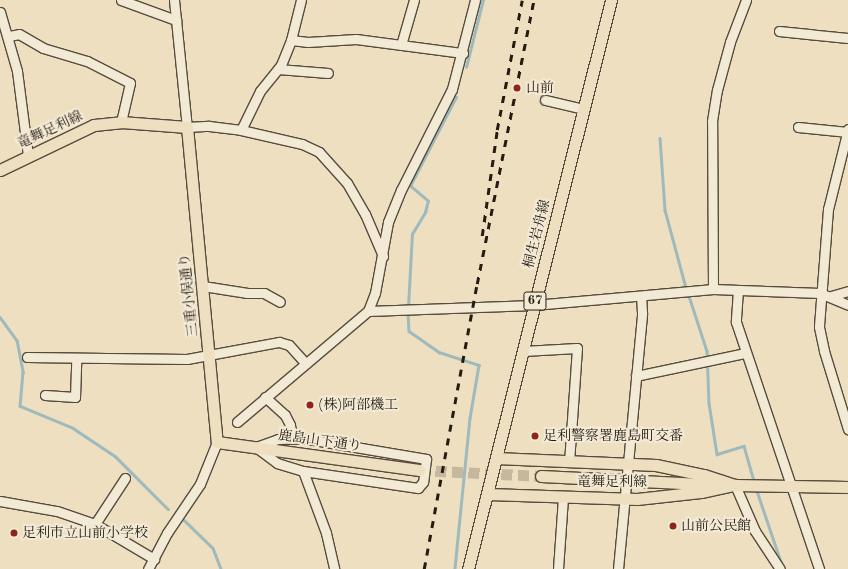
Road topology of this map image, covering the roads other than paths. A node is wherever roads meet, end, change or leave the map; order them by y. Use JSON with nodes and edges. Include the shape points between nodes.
{"nodes":[{"id":1,"x":121,"y":0,"type":"edge"},
{"id":2,"x":174,"y":0,"type":"edge"},
{"id":3,"x":301,"y":0,"type":"edge"},
{"id":4,"x":414,"y":0,"type":"edge"},
{"id":5,"x":475,"y":0,"type":"edge"},
{"id":6,"x":611,"y":0,"type":"edge"},
{"id":7,"x":746,"y":0,"type":"edge"},
{"id":8,"x":0,"y":12,"type":"edge"},
{"id":9,"x":176,"y":20,"type":"junction"},
{"id":10,"x":779,"y":31,"type":"dead end"},
{"id":11,"x":9,"y":36,"type":"junction"},
{"id":12,"x":848,"y":38,"type":"edge"},
{"id":13,"x":291,"y":40,"type":"junction"},
{"id":14,"x":400,"y":46,"type":"junction"},
{"id":15,"x":463,"y":53,"type":"junction"},
{"id":16,"x":278,"y":70,"type":"junction"},
{"id":17,"x":328,"y":73,"type":"dead end"},
{"id":18,"x":545,"y":100,"type":"dead end"},
{"id":19,"x":584,"y":109,"type":"junction"},
{"id":20,"x":121,"y":122,"type":"junction"},
{"id":21,"x":187,"y":127,"type":"junction"},
{"id":22,"x":798,"y":128,"type":"dead end"},
{"id":23,"x":241,"y":130,"type":"junction"},
{"id":24,"x":848,"y":134,"type":"edge"},
{"id":25,"x":28,"y":156,"type":"junction"},
{"id":26,"x":0,"y":170,"type":"edge"},
{"id":27,"x":383,"y":257,"type":"junction"},
{"id":28,"x":203,"y":286,"type":"junction"},
{"id":29,"x":713,"y":289,"type":"junction"},
{"id":30,"x":738,"y":290,"type":"junction"},
{"id":31,"x":848,"y":292,"type":"edge"},
{"id":32,"x":820,"y":293,"type":"junction"},
{"id":33,"x":641,"y":296,"type":"junction"},
{"id":34,"x":831,"y":296,"type":"junction"},
{"id":35,"x":280,"y":302,"type":"dead end"},
{"id":36,"x":534,"y":305,"type":"junction"},
{"id":37,"x":848,"y":305,"type":"edge"},
{"id":38,"x":368,"y":311,"type":"junction"},
{"id":39,"x":523,"y":351,"type":"junction"},
{"id":40,"x":745,"y":354,"type":"junction"},
{"id":41,"x":210,"y":356,"type":"junction"},
{"id":42,"x":27,"y":357,"type":"dead end"},
{"id":43,"x":76,"y":359,"type":"junction"},
{"id":44,"x":306,"y":364,"type":"junction"},
{"id":45,"x":636,"y":376,"type":"junction"},
{"id":46,"x":45,"y":395,"type":"dead end"},
{"id":47,"x":265,"y":397,"type":"junction"},
{"id":48,"x":237,"y":422,"type":"dead end"},
{"id":49,"x":848,"y":429,"type":"edge"},
{"id":50,"x":292,"y":438,"type":"junction"},
{"id":51,"x":217,"y":442,"type":"junction"},
{"id":52,"x":256,"y":447,"type":"junction"},
{"id":53,"x":496,"y":458,"type":"junction"},
{"id":54,"x":569,"y":462,"type":"junction"},
{"id":55,"x":628,"y":464,"type":"junction"},
{"id":56,"x":419,"y":470,"type":"tunnel mouth"},
{"id":57,"x":303,"y":471,"type":"junction"},
{"id":58,"x":541,"y":476,"type":"tunnel mouth"},
{"id":59,"x":126,"y":478,"type":"dead end"},
{"id":60,"x":627,"y":480,"type":"junction"},
{"id":61,"x":735,"y":486,"type":"junction"},
{"id":62,"x":789,"y":486,"type":"junction"},
{"id":63,"x":848,"y":487,"type":"edge"},
{"id":64,"x":488,"y":494,"type":"junction"},
{"id":65,"x":563,"y":497,"type":"junction"},
{"id":66,"x":625,"y":499,"type":"junction"},
{"id":67,"x":0,"y":501,"type":"edge"},
{"id":68,"x":94,"y":524,"type":"junction"},
{"id":69,"x":154,"y":559,"type":"junction"},
{"id":70,"x":148,"y":569,"type":"edge"},
{"id":71,"x":334,"y":569,"type":"edge"},
{"id":72,"x":469,"y":569,"type":"edge"},
{"id":73,"x":558,"y":569,"type":"edge"},
{"id":74,"x":618,"y":569,"type":"edge"},
{"id":75,"x":780,"y":569,"type":"edge"},
{"id":76,"x":819,"y":569,"type":"edge"}],
"edges":[{"from":1,"to":9,"type":"street"},
{"from":2,"to":9,"type":"street","name":"三重小俣通り"},
{"from":3,"to":13,"type":"street"},
{"from":4,"to":14,"type":"street"},
{"from":5,"to":15,"type":"street"},
{"from":6,"to":19,"type":"main road","name":"桐生岩舟線","number":"67"},
{"from":7,"to":29,"type":"street","via":[[716,90],[712,121]]},
{"from":8,"to":11,"type":"street"},
{"from":9,"to":21,"type":"street","name":"三重小俣通り"},
{"from":10,"to":12,"type":"street"},
{"from":11,"to":20,"type":"street","via":[[19,34],[43,48],[88,61],[130,83]]},
{"from":11,"to":25,"type":"street","via":[[24,110]]},
{"from":13,"to":14,"type":"street","via":[[308,42],[356,39]]},
{"from":13,"to":16,"type":"street"},
{"from":14,"to":15,"type":"street"},
{"from":15,"to":27,"type":"street","via":[[452,89],[400,190],[388,222]]},
{"from":16,"to":17,"type":"street"},
{"from":16,"to":23,"type":"street","via":[[260,91]]},
{"from":18,"to":19,"type":"street"},
{"from":19,"to":36,"type":"main road","name":"桐生岩舟線","number":"67"},
{"from":20,"to":21,"type":"main road","name":"竜舞足利線"},
{"from":20,"to":25,"type":"main road","name":"竜舞足利線","via":[[88,128]]},
{"from":21,"to":23,"type":"street","via":[[209,126]]},
{"from":21,"to":28,"type":"main road","name":"三重小俣通り"},
{"from":22,"to":24,"type":"street"},
{"from":23,"to":27,"type":"street","via":[[302,144],[328,160],[347,183],[365,214]]},
{"from":24,"to":32,"type":"street","via":[[833,182],[828,210]]},
{"from":25,"to":26,"type":"main road","name":"竜舞足利線"},
{"from":27,"to":38,"type":"street"},
{"from":28,"to":35,"type":"street","via":[[264,293]]},
{"from":28,"to":41,"type":"main road","name":"三重小俣通り"},
{"from":29,"to":30,"type":"street"},
{"from":29,"to":33,"type":"street"},
{"from":30,"to":32,"type":"street"},
{"from":30,"to":40,"type":"street","via":[[736,322]]},
{"from":31,"to":34,"type":"street"},
{"from":32,"to":34,"type":"street"},
{"from":32,"to":49,"type":"street","via":[[819,327]]},
{"from":33,"to":36,"type":"street"},
{"from":33,"to":45,"type":"street","via":[[642,313]]},
{"from":34,"to":37,"type":"street"},
{"from":36,"to":38,"type":"street"},
{"from":36,"to":39,"type":"main road","name":"桐生岩舟線","number":"67"},
{"from":38,"to":44,"type":"street"},
{"from":39,"to":53,"type":"main road","name":"桐生岩舟線","number":"67"},
{"from":39,"to":54,"type":"street","via":[[577,348]]},
{"from":40,"to":45,"type":"street"},
{"from":40,"to":62,"type":"street"},
{"from":41,"to":43,"type":"street","via":[[163,361]]},
{"from":41,"to":44,"type":"street","via":[[278,342],[289,346]]},
{"from":41,"to":51,"type":"main road","name":"三重小俣通り"},
{"from":42,"to":43,"type":"street"},
{"from":43,"to":46,"type":"street","via":[[75,397]]},
{"from":44,"to":47,"type":"street"},
{"from":45,"to":55,"type":"street"},
{"from":47,"to":48,"type":"street"},
{"from":47,"to":50,"type":"street","via":[[285,415]]},
{"from":50,"to":52,"type":"street"},
{"from":50,"to":57,"type":"street","via":[[426,459],[423,482],[418,488]]},
{"from":51,"to":52,"type":"main road","name":"鹿島山下通り"},
{"from":51,"to":69,"type":"street","name":"三重小俣通り","via":[[200,484],[167,533]]},
{"from":52,"to":56,"type":"main road","name":"鹿島山下通り"},
{"from":52,"to":57,"type":"street","via":[[277,463]]},
{"from":53,"to":54,"type":"main road","name":"竜舞足利線"},
{"from":53,"to":64,"type":"main road","name":"桐生岩舟線","number":"67"},
{"from":54,"to":55,"type":"main road","name":"竜舞足利線"},
{"from":55,"to":60,"type":"street"},
{"from":55,"to":61,"type":"main road","name":"竜舞足利線","via":[[656,465],[704,475]]},
{"from":57,"to":71,"type":"street","via":[[326,533]]},
{"from":58,"to":60,"type":"main road"},
{"from":59,"to":68,"type":"street"},
{"from":60,"to":61,"type":"main road"},
{"from":60,"to":66,"type":"street"},
{"from":61,"to":62,"type":"main road","name":"竜舞足利線"},
{"from":61,"to":66,"type":"main road","name":"竜舞足利線"},
{"from":61,"to":75,"type":"street","via":[[755,531]]},
{"from":62,"to":63,"type":"main road","name":"竜舞足利線"},
{"from":62,"to":76,"type":"street"},
{"from":64,"to":65,"type":"main road","name":"竜舞足利線"},
{"from":64,"to":72,"type":"main road","name":"桐生岩舟線","number":"67"},
{"from":65,"to":66,"type":"main road","name":"竜舞足利線"},
{"from":65,"to":73,"type":"street"},
{"from":66,"to":74,"type":"street"},
{"from":67,"to":68,"type":"street","via":[[57,511]]},
{"from":68,"to":69,"type":"street"},
{"from":69,"to":70,"type":"street","name":"三重小俣通り"}]}
